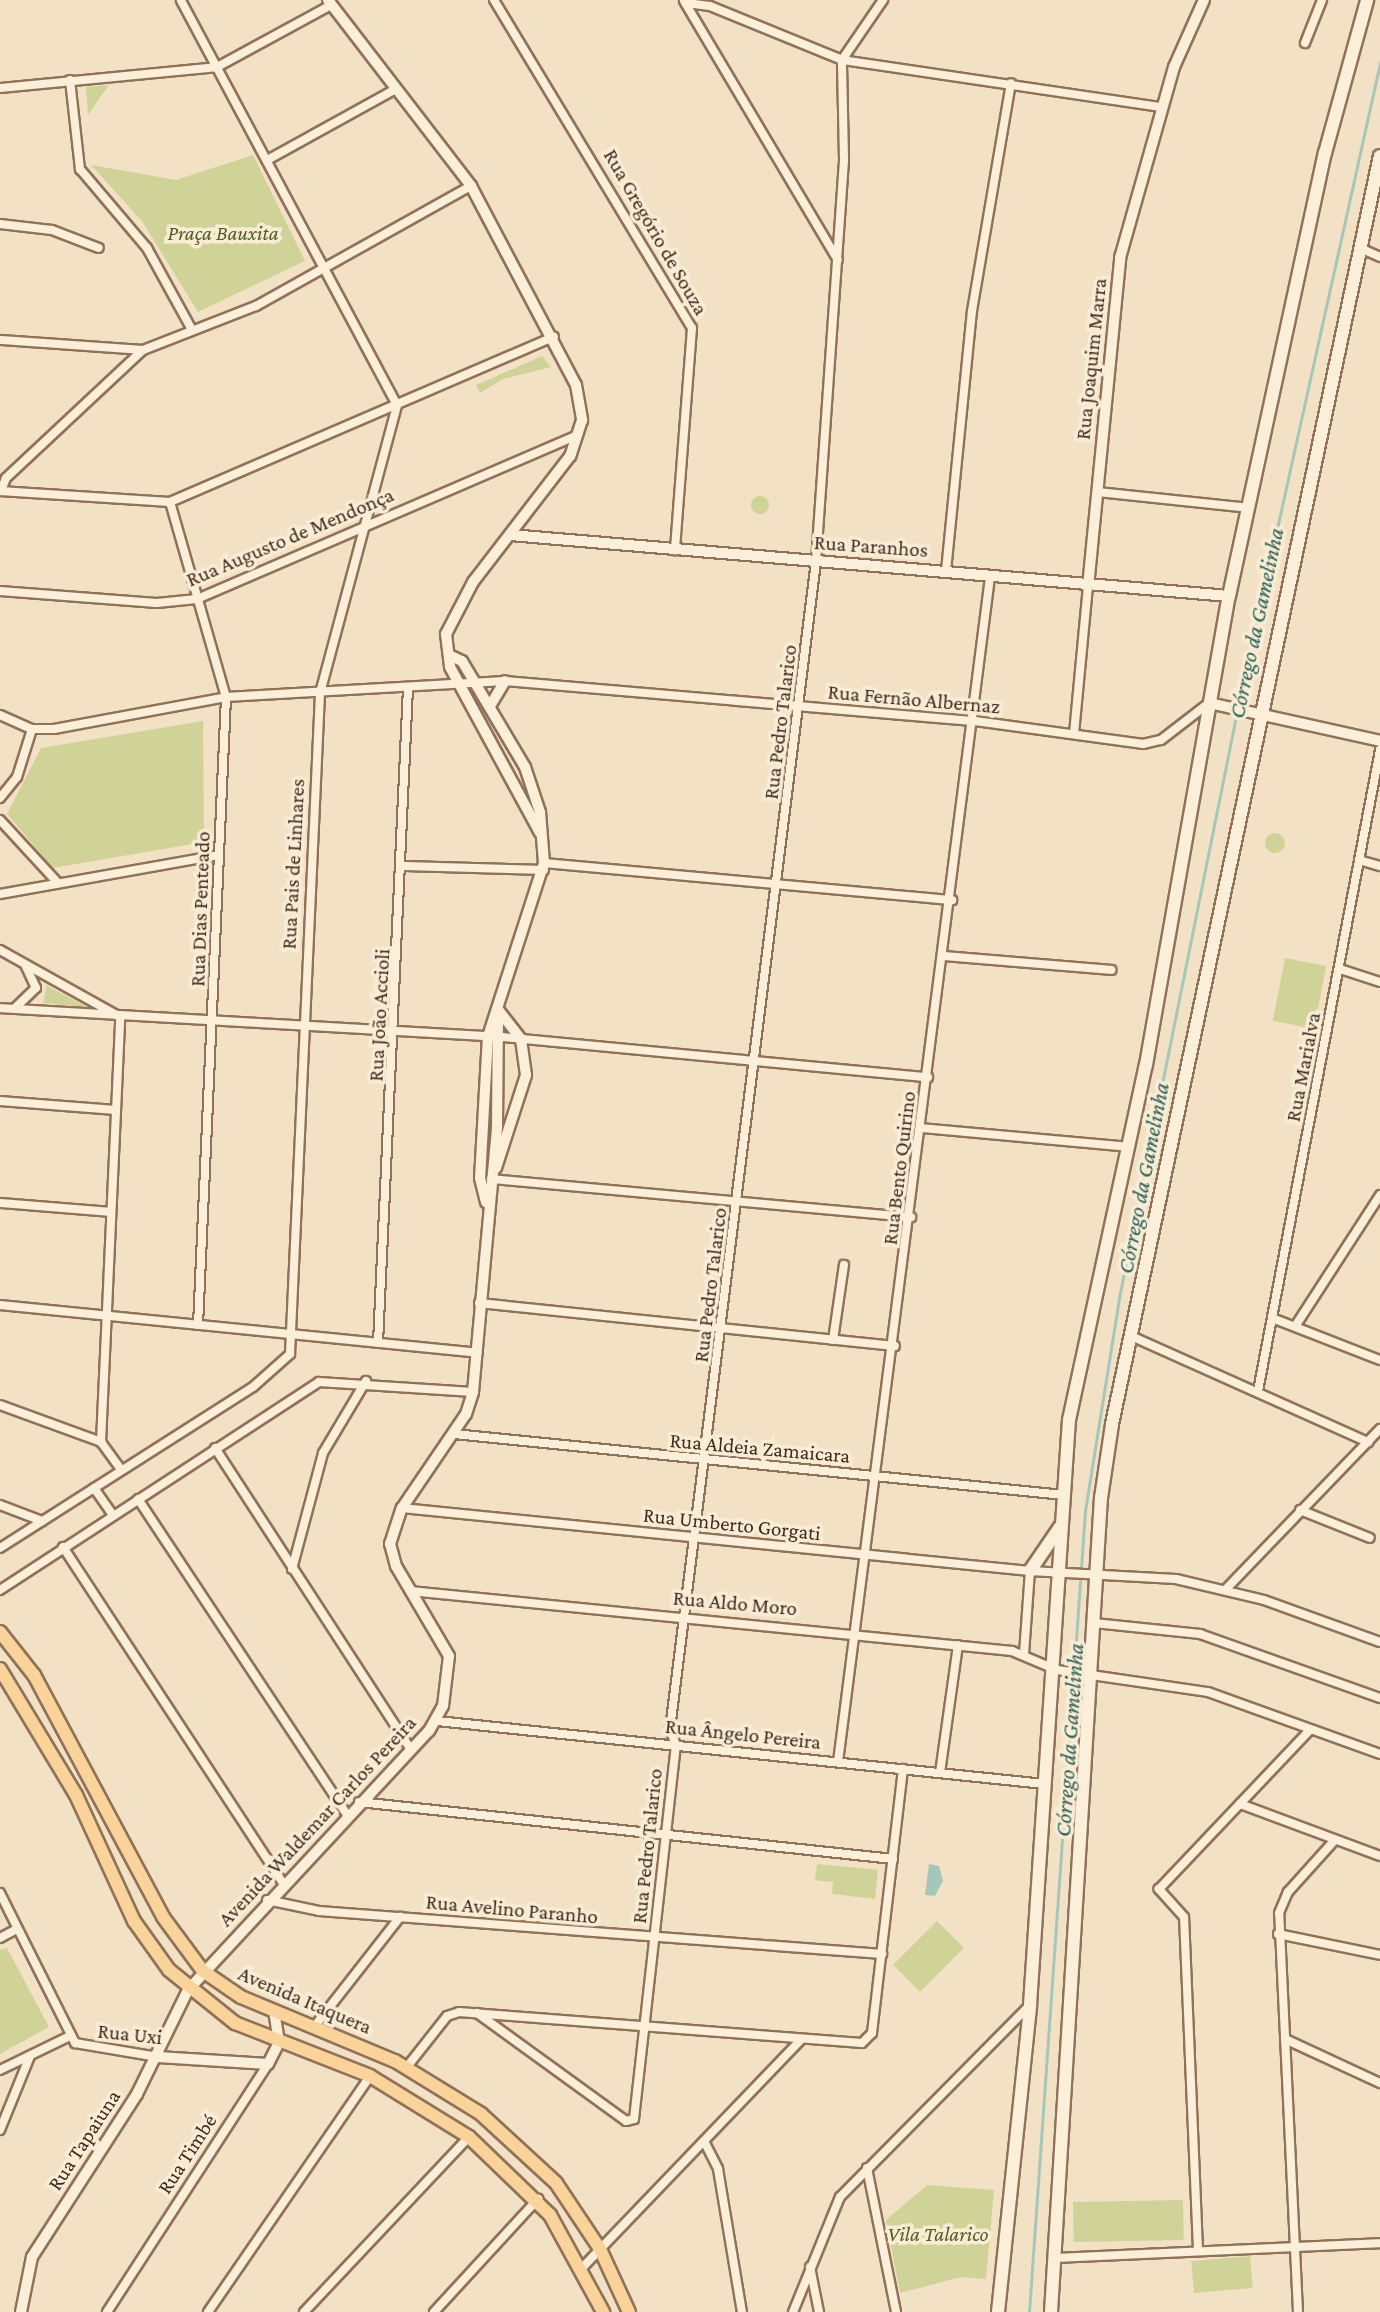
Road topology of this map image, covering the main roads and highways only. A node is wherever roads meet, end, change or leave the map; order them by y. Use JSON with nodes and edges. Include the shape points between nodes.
{"nodes":[{"id":1,"x":1367,"y":0,"type":"edge"},
{"id":2,"x":1380,"y":156,"type":"edge"},
{"id":3,"x":1062,"y":1524,"type":"junction"},
{"id":4,"x":1030,"y":1571,"type":"road end"},
{"id":5,"x":0,"y":1632,"type":"edge"},
{"id":6,"x":0,"y":1669,"type":"edge"},
{"id":7,"x":603,"y":2312,"type":"edge"},
{"id":8,"x":629,"y":2312,"type":"edge"},
{"id":9,"x":998,"y":2312,"type":"edge"},
{"id":10,"x":1051,"y":2312,"type":"edge"}],
"edges":[{"from":1,"to":3,"type":"main road","via":[[1325,153],[1229,596],[1129,1147],[1069,1420]]},
{"from":2,"to":10,"type":"main road","via":[[1112,1424],[1092,1571],[1094,1623],[1086,1674]]},
{"from":3,"to":4,"type":"main road"},
{"from":3,"to":9,"type":"main road","via":[[1030,2005]]},
{"from":5,"to":8,"type":"main road","name":"Avenida Itaquera","via":[[34,1675],[163,1917],[203,1971],[274,2012],[406,2068],[481,2114],[535,2160],[600,2249]]},
{"from":6,"to":7,"type":"main road","via":[[59,1763],[134,1921],[188,1990],[235,2023],[370,2076],[469,2137],[538,2199],[582,2268]]}]}
